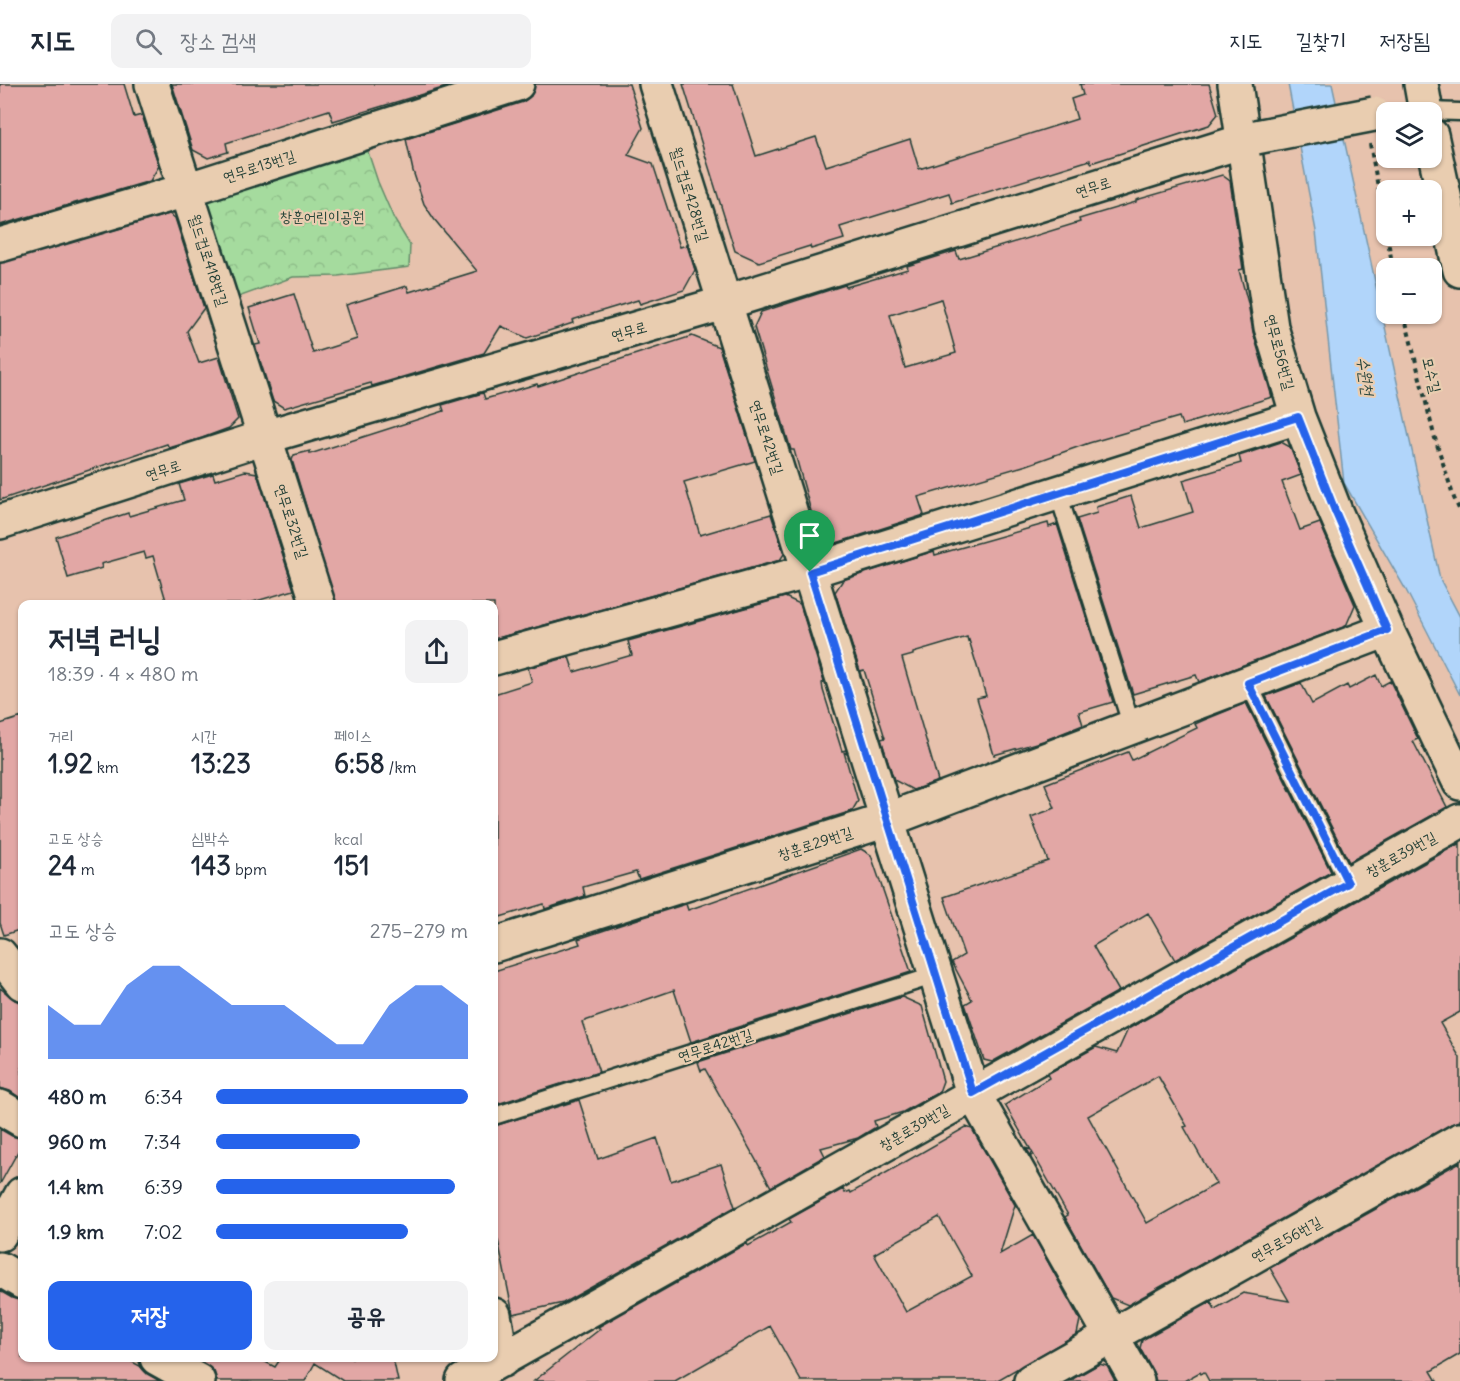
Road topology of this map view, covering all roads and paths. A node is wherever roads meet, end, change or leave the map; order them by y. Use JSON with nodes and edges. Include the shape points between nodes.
{"nodes":[{"id":1,"x":152,"y":84,"type":"edge"},
{"id":2,"x":517,"y":84,"type":"edge"},
{"id":3,"x":656,"y":84,"type":"edge"},
{"id":4,"x":1235,"y":84,"type":"edge"},
{"id":5,"x":1460,"y":112,"type":"edge"},
{"id":6,"x":1442,"y":113,"type":"edge"},
{"id":7,"x":1376,"y":119,"type":"edge"},
{"id":8,"x":1250,"y":138,"type":"junction"},
{"id":9,"x":1423,"y":168,"type":"edge"},
{"id":10,"x":186,"y":190,"type":"junction"},
{"id":11,"x":0,"y":246,"type":"edge"},
{"id":12,"x":1460,"y":270,"type":"edge"},
{"id":13,"x":724,"y":303,"type":"junction"},
{"id":14,"x":1407,"y":324,"type":"edge"},
{"id":15,"x":1298,"y":417,"type":"junction"},
{"id":16,"x":265,"y":437,"type":"junction"},
{"id":17,"x":1058,"y":493,"type":"junction"},
{"id":18,"x":1460,"y":511,"type":"edge"},
{"id":19,"x":0,"y":522,"type":"edge"},
{"id":20,"x":810,"y":572,"type":"junction"},
{"id":21,"x":317,"y":600,"type":"edge"},
{"id":22,"x":1387,"y":630,"type":"junction"},
{"id":23,"x":498,"y":657,"type":"edge"},
{"id":24,"x":1248,"y":683,"type":"junction"},
{"id":25,"x":1132,"y":726,"type":"junction"},
{"id":26,"x":1460,"y":783,"type":"edge"},
{"id":27,"x":887,"y":820,"type":"junction"},
{"id":28,"x":1460,"y":821,"type":"edge"},
{"id":29,"x":1348,"y":883,"type":"junction"},
{"id":30,"x":498,"y":944,"type":"edge"},
{"id":31,"x":0,"y":955,"type":"edge"},
{"id":32,"x":936,"y":975,"type":"junction"},
{"id":33,"x":18,"y":978,"type":"edge"},
{"id":34,"x":973,"y":1093,"type":"junction"},
{"id":35,"x":0,"y":1107,"type":"edge"},
{"id":36,"x":498,"y":1115,"type":"edge"},
{"id":37,"x":18,"y":1118,"type":"edge"},
{"id":38,"x":1460,"y":1140,"type":"edge"},
{"id":39,"x":18,"y":1201,"type":"edge"},
{"id":40,"x":0,"y":1234,"type":"edge"},
{"id":41,"x":0,"y":1269,"type":"edge"},
{"id":42,"x":18,"y":1280,"type":"edge"},
{"id":43,"x":1111,"y":1337,"type":"junction"},
{"id":44,"x":498,"y":1338,"type":"edge"},
{"id":45,"x":502,"y":1360,"type":"junction"},
{"id":46,"x":164,"y":1362,"type":"edge"},
{"id":47,"x":198,"y":1381,"type":"edge"},
{"id":48,"x":463,"y":1381,"type":"edge"},
{"id":49,"x":1031,"y":1381,"type":"edge"},
{"id":50,"x":1137,"y":1381,"type":"edge"}],
"edges":[{"from":1,"to":10,"type":"street","name":"월드컵로418번길"},
{"from":2,"to":10,"type":"street","name":"연무로13번길"},
{"from":3,"to":13,"type":"street","name":"월드컵로428번길"},
{"from":4,"to":8,"type":"street","name":"연무로56번길"},
{"from":5,"to":6,"type":"lane"},
{"from":7,"to":8,"type":"street","name":"연무로","bridge":true},
{"from":8,"to":13,"type":"street","name":"연무로"},
{"from":8,"to":15,"type":"street","name":"연무로56번길","via":[[1271,327]]},
{"from":9,"to":12,"type":"street"},
{"from":10,"to":11,"type":"street","name":"연무로13번길"},
{"from":10,"to":16,"type":"street","name":"월드컵로418번길"},
{"from":13,"to":16,"type":"street","name":"연무로"},
{"from":13,"to":20,"type":"street","name":"연무로42번길"},
{"from":14,"to":18,"type":"path","name":"모수길","via":[[1434,435]]},
{"from":15,"to":17,"type":"street"},
{"from":15,"to":22,"type":"street","name":"연무로56번길"},
{"from":16,"to":19,"type":"street","name":"연무로"},
{"from":16,"to":21,"type":"street","name":"연무로32번길"},
{"from":17,"to":20,"type":"street"},
{"from":17,"to":25,"type":"lane"},
{"from":20,"to":23,"type":"street"},
{"from":20,"to":27,"type":"street","name":"연무로42번길"},
{"from":22,"to":24,"type":"street","name":"창훈로29번길"},
{"from":22,"to":26,"type":"street","name":"연무로56번길"},
{"from":24,"to":25,"type":"street","name":"창훈로29번길"},
{"from":24,"to":29,"type":"lane"},
{"from":25,"to":27,"type":"street","name":"창훈로29번길"},
{"from":27,"to":30,"type":"street","name":"창훈로29번길"},
{"from":27,"to":32,"type":"street","name":"연무로42번길"},
{"from":28,"to":29,"type":"street","name":"창훈로39번길"},
{"from":29,"to":34,"type":"street","name":"창훈로39번길"},
{"from":31,"to":33,"type":"street"},
{"from":32,"to":34,"type":"street","name":"연무로42번길"},
{"from":32,"to":36,"type":"lane","name":"연무로42번길"},
{"from":34,"to":43,"type":"street","name":"연무로42번길"},
{"from":34,"to":45,"type":"street","name":"창훈로39번길"},
{"from":35,"to":37,"type":"street"},
{"from":38,"to":43,"type":"street","name":"연무로56번길"},
{"from":39,"to":40,"type":"street"},
{"from":41,"to":42,"type":"street"},
{"from":43,"to":49,"type":"street"},
{"from":43,"to":50,"type":"street","name":"연무로42번길"},
{"from":44,"to":45,"type":"street"},
{"from":45,"to":48,"type":"street","name":"창훈로39번길"},
{"from":46,"to":47,"type":"street"}]}
